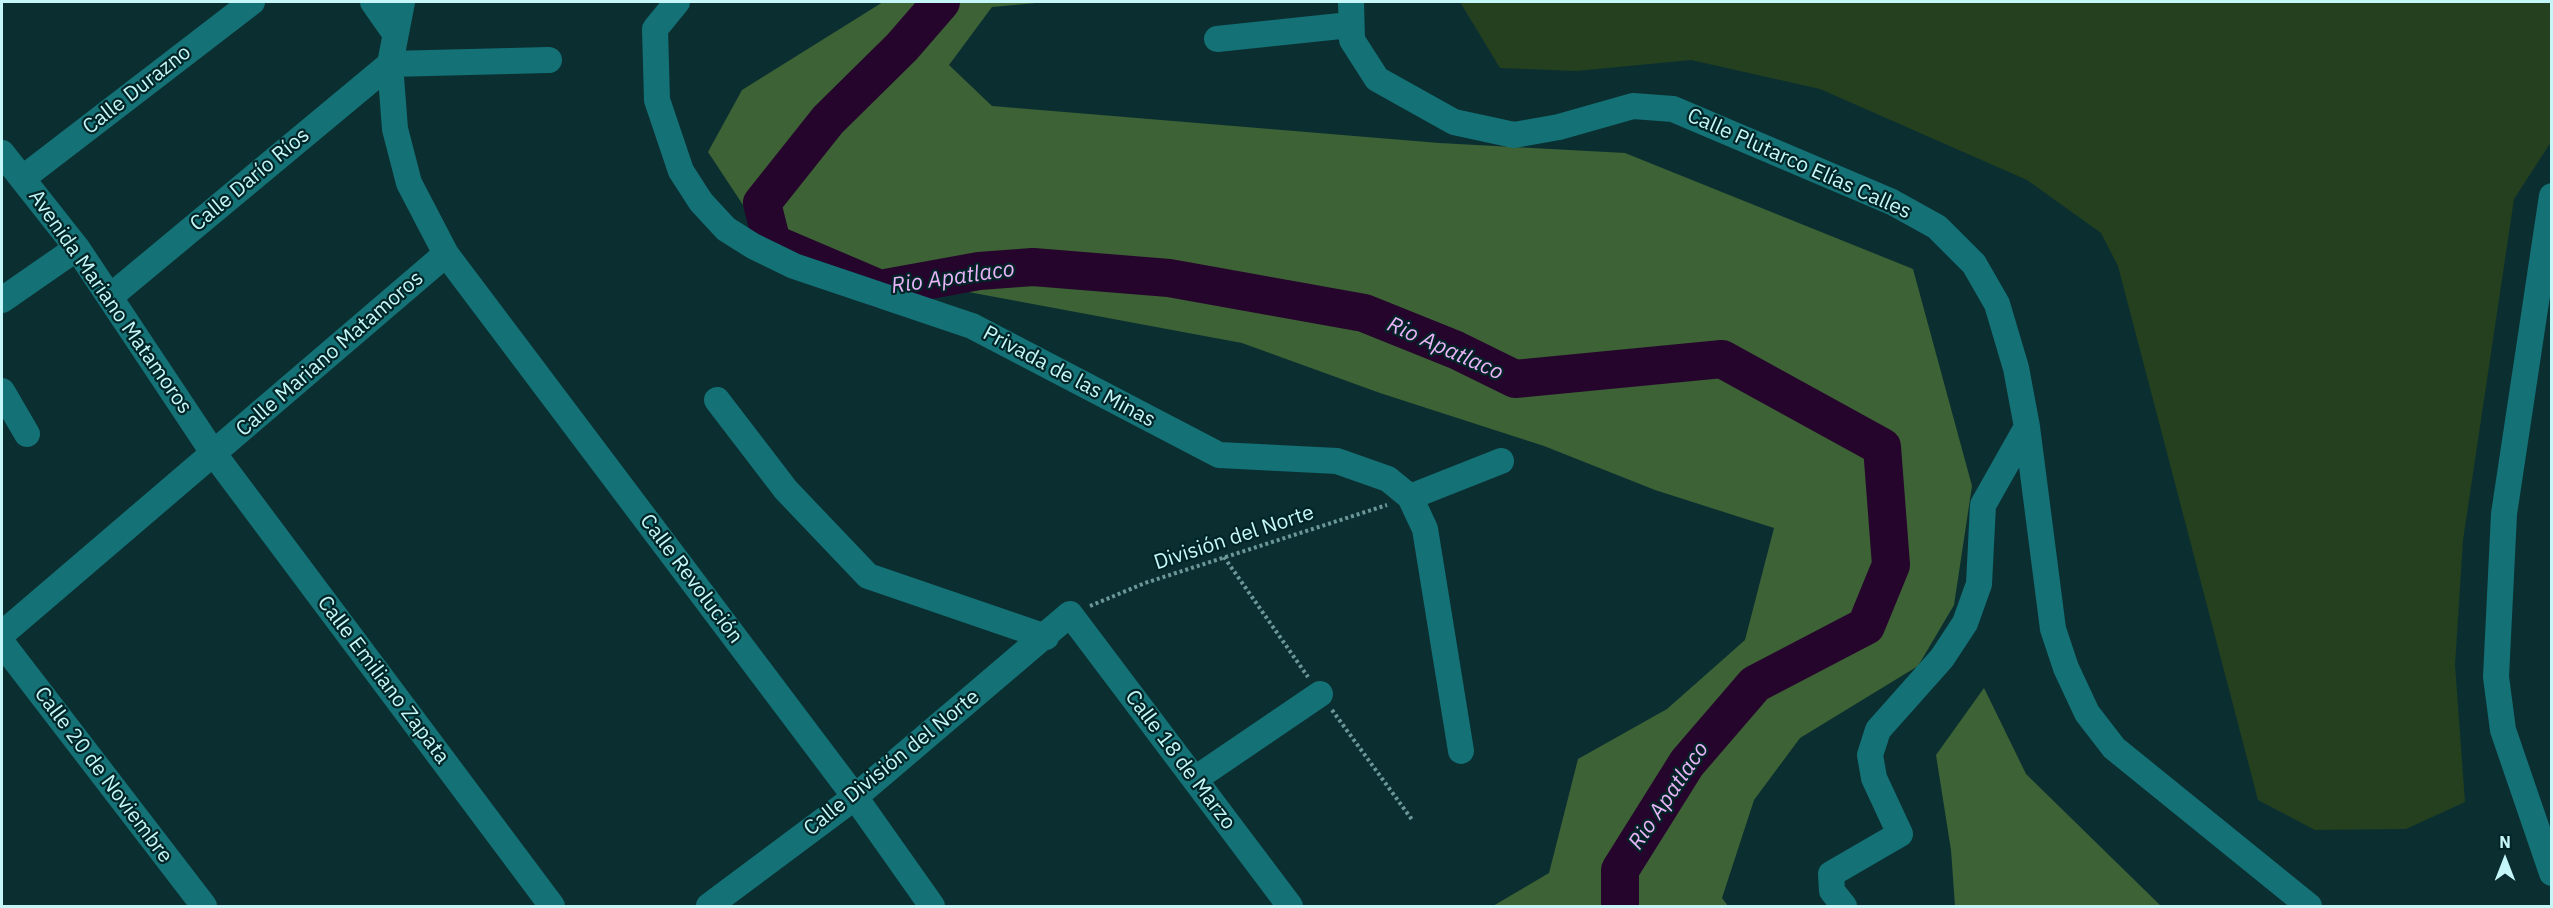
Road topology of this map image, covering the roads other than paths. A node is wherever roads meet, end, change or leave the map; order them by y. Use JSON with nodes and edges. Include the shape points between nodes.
{"nodes":[{"id":1,"x":373,"y":2,"type":"edge"},
{"id":2,"x":402,"y":2,"type":"edge"},
{"id":3,"x":677,"y":2,"type":"edge"},
{"id":4,"x":243,"y":4,"type":"edge"},
{"id":5,"x":1351,"y":13,"type":"edge"},
{"id":6,"x":394,"y":32,"type":"junction"},
{"id":7,"x":1217,"y":39,"type":"dead end"},
{"id":8,"x":549,"y":60,"type":"dead end"},
{"id":9,"x":390,"y":64,"type":"junction"},
{"id":10,"x":2,"y":153,"type":"edge"},
{"id":11,"x":23,"y":178,"type":"junction"},
{"id":12,"x":2552,"y":196,"type":"edge"},
{"id":13,"x":77,"y":248,"type":"junction"},
{"id":14,"x":446,"y":254,"type":"junction"},
{"id":15,"x":111,"y":296,"type":"junction"},
{"id":16,"x":2,"y":300,"type":"edge"},
{"id":17,"x":2,"y":391,"type":"edge"},
{"id":18,"x":717,"y":400,"type":"dead end"},
{"id":19,"x":2027,"y":427,"type":"junction"},
{"id":20,"x":27,"y":435,"type":"dead end"},
{"id":21,"x":214,"y":454,"type":"junction"},
{"id":22,"x":1501,"y":461,"type":"dead end"},
{"id":23,"x":1410,"y":497,"type":"junction"},
{"id":24,"x":1070,"y":614,"type":"joint"},
{"id":25,"x":2,"y":634,"type":"edge"},
{"id":26,"x":1046,"y":637,"type":"junction"},
{"id":27,"x":2,"y":643,"type":"edge"},
{"id":28,"x":1320,"y":694,"type":"dead end"},
{"id":29,"x":1461,"y":751,"type":"dead end"},
{"id":30,"x":1195,"y":779,"type":"junction"},
{"id":31,"x":855,"y":797,"type":"junction"},
{"id":32,"x":2552,"y":873,"type":"edge"},
{"id":33,"x":204,"y":906,"type":"edge"},
{"id":34,"x":552,"y":906,"type":"edge"},
{"id":35,"x":709,"y":906,"type":"edge"},
{"id":36,"x":932,"y":906,"type":"edge"},
{"id":37,"x":1290,"y":906,"type":"edge"},
{"id":38,"x":1844,"y":906,"type":"edge"},
{"id":39,"x":2309,"y":906,"type":"edge"}],
"edges":[{"from":1,"to":6,"type":"street"},
{"from":2,"to":6,"type":"street"},
{"from":3,"to":23,"type":"street","name":"Privada de las Minas","via":[[655,29],[657,100],[681,171],[700,202],[726,229],[794,266],[972,326],[1219,454],[1337,461],[1388,479]]},
{"from":4,"to":11,"type":"street","name":"Calle Durazno"},
{"from":5,"to":7,"type":"street"},
{"from":5,"to":19,"type":"street","name":"Calle Plutarco Elías Calles","via":[[1352,40],[1377,79],[1454,122],[1514,135],[1632,106],[1673,109],[1892,202],[1937,228],[1974,264],[1997,304],[2016,368]]},
{"from":6,"to":9,"type":"street"},
{"from":8,"to":9,"type":"street"},
{"from":9,"to":14,"type":"street","via":[[395,129],[409,183]]},
{"from":9,"to":15,"type":"street","name":"Calle Darío Ríos"},
{"from":10,"to":11,"type":"street","name":"Avenida Mariano Matamoros"},
{"from":11,"to":13,"type":"street","name":"Avenida Mariano Matamoros"},
{"from":12,"to":32,"type":"street","via":[[2504,514],[2496,677],[2503,730]]},
{"from":13,"to":15,"type":"street","name":"Avenida Mariano Matamoros"},
{"from":13,"to":16,"type":"street"},
{"from":14,"to":21,"type":"street","name":"Calle Mariano Matamoros"},
{"from":14,"to":31,"type":"street","name":"Calle Revolución"},
{"from":15,"to":21,"type":"street","name":"Avenida Mariano Matamoros"},
{"from":17,"to":20,"type":"street"},
{"from":18,"to":26,"type":"street","via":[[786,490],[868,576]]},
{"from":19,"to":38,"type":"street","via":[[1983,505],[1979,584],[1965,623],[1942,658],[1878,730],[1870,755],[1874,778],[1900,834],[1831,874],[1832,891]]},
{"from":19,"to":39,"type":"street","name":"Calle Plutarco Elías Calles","via":[[2053,629],[2087,713],[2114,748]]},
{"from":21,"to":25,"type":"street","name":"Calle Mariano Matamoros"},
{"from":21,"to":34,"type":"street","name":"Calle Emiliano Zapata"},
{"from":22,"to":23,"type":"street"},
{"from":23,"to":29,"type":"street","name":"Privada de las Minas","via":[[1425,529]]},
{"from":24,"to":26,"type":"street","name":"Calle División del Norte"},
{"from":24,"to":30,"type":"street","name":"Calle 18 de Marzo"},
{"from":26,"to":31,"type":"street","name":"Calle División del Norte"},
{"from":27,"to":33,"type":"street","name":"Calle 20 de Noviembre"},
{"from":28,"to":30,"type":"street"},
{"from":30,"to":37,"type":"street","name":"Calle 18 de Marzo"},
{"from":31,"to":35,"type":"street","name":"Calle División del Norte"},
{"from":31,"to":36,"type":"street","name":"Calle Revolución"}]}
